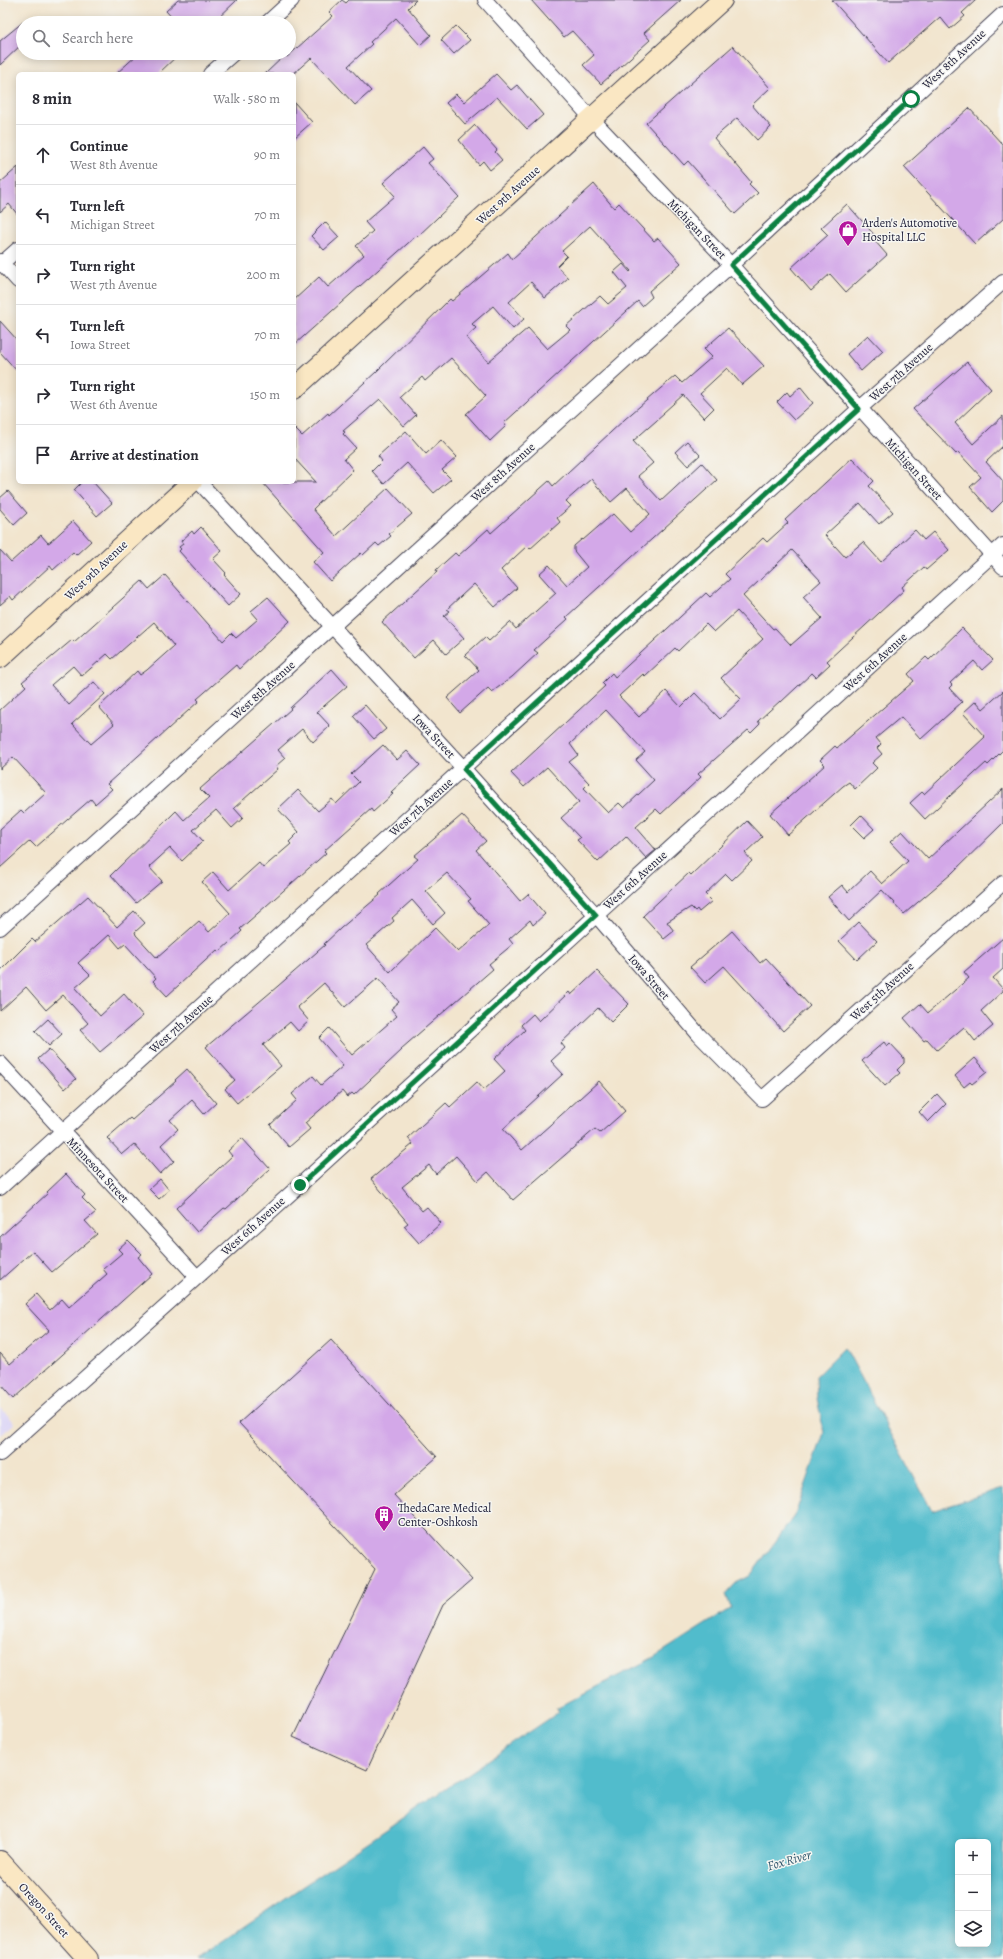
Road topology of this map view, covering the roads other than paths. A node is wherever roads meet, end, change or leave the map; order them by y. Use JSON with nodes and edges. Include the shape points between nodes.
{"nodes":[{"id":1,"x":292,"y":0,"type":"edge"},
{"id":2,"x":485,"y":0,"type":"edge"},
{"id":3,"x":722,"y":0,"type":"edge"},
{"id":4,"x":1003,"y":14,"type":"edge"},
{"id":5,"x":274,"y":16,"type":"edge"},
{"id":6,"x":226,"y":60,"type":"edge"},
{"id":7,"x":212,"y":72,"type":"edge"},
{"id":8,"x":592,"y":119,"type":"junction"},
{"id":9,"x":16,"y":251,"type":"edge"},
{"id":10,"x":1,"y":263,"type":"edge"},
{"id":11,"x":731,"y":265,"type":"junction"},
{"id":12,"x":16,"y":279,"type":"edge"},
{"id":13,"x":1003,"y":282,"type":"edge"},
{"id":14,"x":296,"y":388,"type":"edge"},
{"id":15,"x":859,"y":409,"type":"junction"},
{"id":16,"x":190,"y":484,"type":"edge"},
{"id":17,"x":201,"y":484,"type":"edge"},
{"id":18,"x":1003,"y":545,"type":"edge"},
{"id":19,"x":992,"y":555,"type":"junction"},
{"id":20,"x":1003,"y":567,"type":"edge"},
{"id":21,"x":333,"y":626,"type":"junction"},
{"id":22,"x":0,"y":658,"type":"edge"},
{"id":23,"x":464,"y":769,"type":"junction"},
{"id":24,"x":1003,"y":883,"type":"edge"},
{"id":25,"x":596,"y":915,"type":"junction"},
{"id":26,"x":0,"y":928,"type":"edge"},
{"id":27,"x":0,"y":1062,"type":"edge"},
{"id":28,"x":762,"y":1099,"type":"joint"},
{"id":29,"x":62,"y":1131,"type":"junction"},
{"id":30,"x":0,"y":1188,"type":"edge"},
{"id":31,"x":197,"y":1277,"type":"junction"},
{"id":32,"x":0,"y":1454,"type":"edge"},
{"id":33,"x":0,"y":1861,"type":"edge"},
{"id":34,"x":88,"y":1959,"type":"edge"}],
"edges":[{"from":1,"to":5,"type":"street"},
{"from":2,"to":8,"type":"street","name":"Michigan Street"},
{"from":3,"to":8,"type":"main road","name":"West 9th Avenue"},
{"from":4,"to":11,"type":"street","name":"West 8th Avenue"},
{"from":6,"to":7,"type":"street"},
{"from":8,"to":11,"type":"street","name":"Michigan Street"},
{"from":8,"to":14,"type":"main road","name":"West 9th Avenue"},
{"from":9,"to":10,"type":"street"},
{"from":10,"to":12,"type":"street"},
{"from":11,"to":15,"type":"street","name":"Michigan Street"},
{"from":11,"to":21,"type":"street","name":"West 8th Avenue"},
{"from":13,"to":15,"type":"street","name":"West 7th Avenue"},
{"from":15,"to":19,"type":"street","name":"Michigan Street"},
{"from":15,"to":23,"type":"street","name":"West 7th Avenue"},
{"from":16,"to":22,"type":"main road","name":"West 9th Avenue"},
{"from":17,"to":21,"type":"street","name":"Iowa Street"},
{"from":18,"to":19,"type":"street","name":"West 6th Avenue"},
{"from":19,"to":20,"type":"street","name":"Michigan Street"},
{"from":19,"to":25,"type":"street","name":"West 6th Avenue"},
{"from":21,"to":23,"type":"street","name":"Iowa Street"},
{"from":21,"to":26,"type":"street","name":"West 8th Avenue"},
{"from":23,"to":25,"type":"street","name":"Iowa Street"},
{"from":23,"to":29,"type":"street","name":"West 7th Avenue"},
{"from":24,"to":28,"type":"street","name":"West 5th Avenue"},
{"from":25,"to":28,"type":"street","name":"Iowa Street","via":[[699,1035]]},
{"from":25,"to":31,"type":"street","name":"West 6th Avenue"},
{"from":27,"to":29,"type":"street","name":"Minnesota Street"},
{"from":29,"to":30,"type":"street","name":"West 7th Avenue"},
{"from":29,"to":31,"type":"street","name":"Minnesota Street"},
{"from":31,"to":32,"type":"street","name":"West 6th Avenue"},
{"from":33,"to":34,"type":"main road","name":"Oregon Street"}]}
